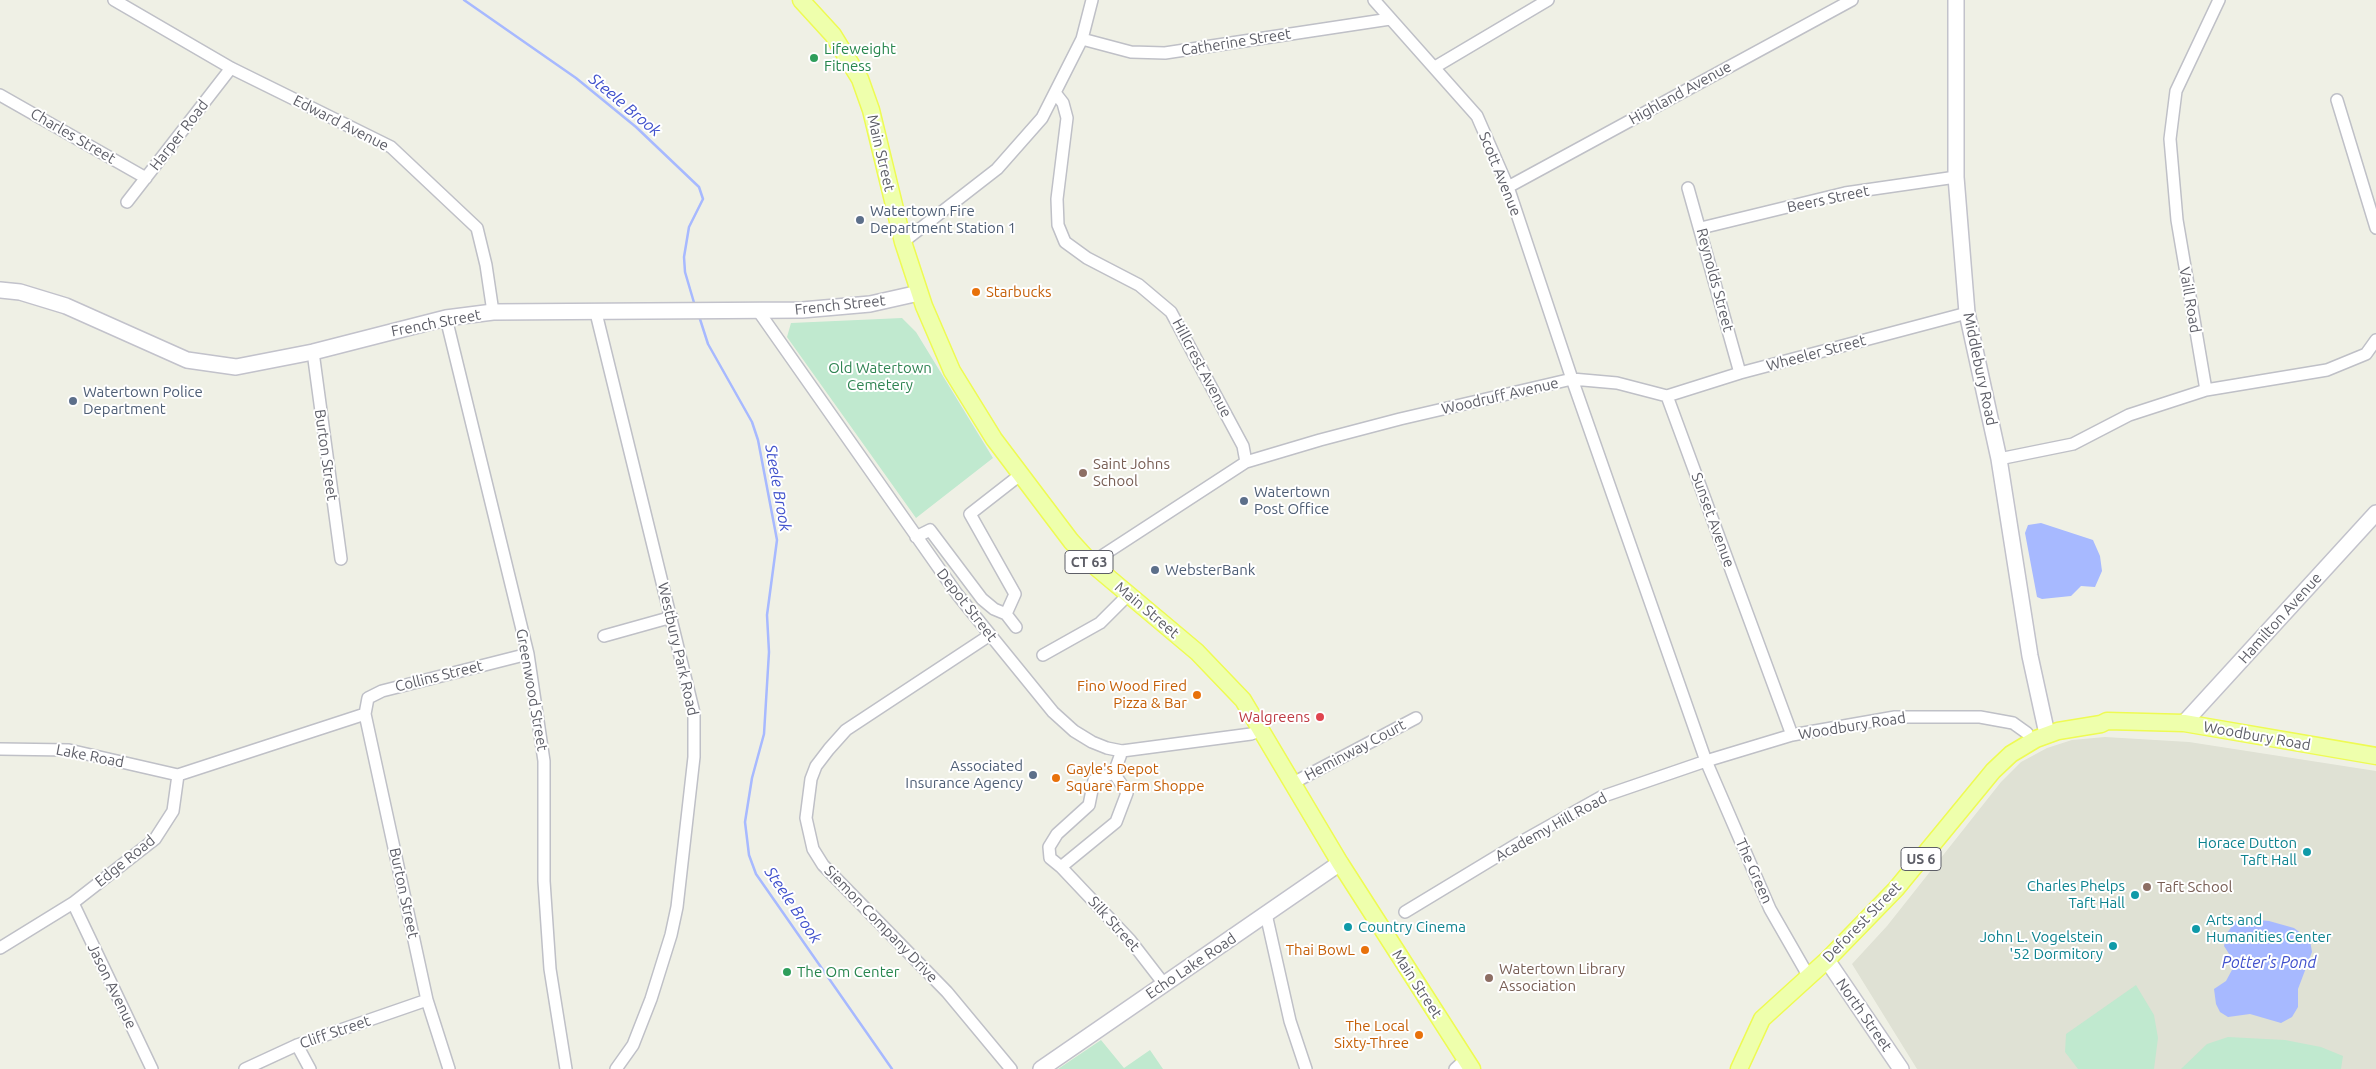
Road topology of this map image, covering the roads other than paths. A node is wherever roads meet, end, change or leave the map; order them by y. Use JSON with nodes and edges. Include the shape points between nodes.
{"nodes":[{"id":1,"x":114,"y":0,"type":"edge"},
{"id":2,"x":802,"y":0,"type":"edge"},
{"id":3,"x":1092,"y":0,"type":"edge"},
{"id":4,"x":1374,"y":0,"type":"edge"},
{"id":5,"x":1852,"y":0,"type":"edge"},
{"id":6,"x":1956,"y":0,"type":"edge"},
{"id":7,"x":2219,"y":0,"type":"edge"},
{"id":8,"x":1546,"y":1,"type":"edge"},
{"id":9,"x":1390,"y":18,"type":"junction"},
{"id":10,"x":1082,"y":39,"type":"junction"},
{"id":11,"x":1435,"y":67,"type":"junction"},
{"id":12,"x":231,"y":68,"type":"junction"},
{"id":13,"x":1056,"y":94,"type":"junction"},
{"id":14,"x":0,"y":95,"type":"edge"},
{"id":15,"x":2337,"y":100,"type":"dead end"},
{"id":16,"x":1956,"y":177,"type":"junction"},
{"id":17,"x":146,"y":178,"type":"junction"},
{"id":18,"x":1508,"y":187,"type":"junction"},
{"id":19,"x":1688,"y":188,"type":"dead end"},
{"id":20,"x":127,"y":202,"type":"dead end"},
{"id":21,"x":1701,"y":228,"type":"junction"},
{"id":22,"x":2376,"y":228,"type":"edge"},
{"id":23,"x":903,"y":242,"type":"junction"},
{"id":24,"x":0,"y":290,"type":"edge"},
{"id":25,"x":919,"y":293,"type":"junction"},
{"id":26,"x":493,"y":312,"type":"junction"},
{"id":27,"x":759,"y":312,"type":"junction"},
{"id":28,"x":596,"y":313,"type":"junction"},
{"id":29,"x":1967,"y":313,"type":"junction"},
{"id":30,"x":446,"y":318,"type":"junction"},
{"id":31,"x":2376,"y":340,"type":"edge"},
{"id":32,"x":312,"y":352,"type":"junction"},
{"id":33,"x":1740,"y":373,"type":"junction"},
{"id":34,"x":1572,"y":379,"type":"junction"},
{"id":35,"x":2206,"y":390,"type":"junction"},
{"id":36,"x":1667,"y":396,"type":"junction"},
{"id":37,"x":2000,"y":459,"type":"junction"},
{"id":38,"x":1246,"y":462,"type":"junction"},
{"id":39,"x":1020,"y":475,"type":"junction"},
{"id":40,"x":2376,"y":513,"type":"edge"},
{"id":41,"x":916,"y":537,"type":"junction"},
{"id":42,"x":341,"y":558,"type":"dead end"},
{"id":43,"x":1091,"y":563,"type":"junction"},
{"id":44,"x":1128,"y":595,"type":"junction"},
{"id":45,"x":1006,"y":614,"type":"junction"},
{"id":46,"x":672,"y":617,"type":"junction"},
{"id":47,"x":1016,"y":627,"type":"dead end"},
{"id":48,"x":990,"y":635,"type":"junction"},
{"id":49,"x":604,"y":636,"type":"dead end"},
{"id":50,"x":528,"y":654,"type":"junction"},
{"id":51,"x":1043,"y":655,"type":"dead end"},
{"id":52,"x":366,"y":714,"type":"junction"},
{"id":53,"x":1416,"y":718,"type":"dead end"},
{"id":54,"x":2184,"y":723,"type":"junction"},
{"id":55,"x":2046,"y":729,"type":"junction"},
{"id":56,"x":1262,"y":730,"type":"junction"},
{"id":57,"x":2027,"y":733,"type":"junction"},
{"id":58,"x":1792,"y":735,"type":"junction"},
{"id":59,"x":0,"y":749,"type":"edge"},
{"id":60,"x":1122,"y":751,"type":"junction"},
{"id":61,"x":2011,"y":754,"type":"junction"},
{"id":62,"x":2376,"y":756,"type":"edge"},
{"id":63,"x":1706,"y":761,"type":"junction"},
{"id":64,"x":1114,"y":774,"type":"junction"},
{"id":65,"x":178,"y":775,"type":"junction"},
{"id":66,"x":1294,"y":783,"type":"junction"},
{"id":67,"x":1340,"y":863,"type":"junction"},
{"id":68,"x":1061,"y":867,"type":"junction"},
{"id":69,"x":73,"y":903,"type":"junction"},
{"id":70,"x":1406,"y":912,"type":"dead end"},
{"id":71,"x":1266,"y":914,"type":"junction"},
{"id":72,"x":0,"y":948,"type":"edge"},
{"id":73,"x":1827,"y":960,"type":"junction"},
{"id":74,"x":1809,"y":977,"type":"junction"},
{"id":75,"x":1164,"y":984,"type":"junction"},
{"id":76,"x":426,"y":1000,"type":"junction"},
{"id":77,"x":297,"y":1045,"type":"junction"},
{"id":78,"x":1464,"y":1066,"type":"edge"},
{"id":79,"x":152,"y":1069,"type":"edge"},
{"id":80,"x":245,"y":1069,"type":"edge"},
{"id":81,"x":310,"y":1069,"type":"edge"},
{"id":82,"x":449,"y":1069,"type":"edge"},
{"id":83,"x":566,"y":1069,"type":"edge"},
{"id":84,"x":616,"y":1069,"type":"edge"},
{"id":85,"x":1012,"y":1069,"type":"edge"},
{"id":86,"x":1041,"y":1069,"type":"edge"},
{"id":87,"x":1306,"y":1069,"type":"edge"},
{"id":88,"x":1739,"y":1069,"type":"edge"},
{"id":89,"x":1901,"y":1069,"type":"edge"}],
"edges":[{"from":1,"to":12,"type":"street","name":"Edward Avenue"},
{"from":2,"to":23,"type":"main road","name":"Main Street","number":"CT 63","via":[[833,35],[860,79],[872,110]]},
{"from":3,"to":10,"type":"street"},
{"from":4,"to":9,"type":"street","name":"Scott Avenue"},
{"from":5,"to":18,"type":"street","name":"Highland Avenue"},
{"from":6,"to":16,"type":"street","name":"Middlebury Road"},
{"from":7,"to":35,"type":"street","name":"Vaill Road","via":[[2176,91],[2170,139],[2177,220]]},
{"from":8,"to":11,"type":"street"},
{"from":9,"to":10,"type":"street","name":"Catherine Street","via":[[1165,53],[1131,52]]},
{"from":9,"to":11,"type":"street","name":"Scott Avenue"},
{"from":10,"to":13,"type":"street"},
{"from":11,"to":18,"type":"street","name":"Scott Avenue","via":[[1477,116]]},
{"from":12,"to":17,"type":"street","name":"Harper Road"},
{"from":12,"to":26,"type":"street","name":"Edward Avenue","via":[[391,147],[459,210],[477,228]]},
{"from":13,"to":23,"type":"street","via":[[1042,118],[997,169]]},
{"from":13,"to":38,"type":"street","name":"Hillcrest Avenue","via":[[1067,118],[1057,199],[1058,224],[1065,242],[1087,258],[1139,285],[1171,312],[1243,446]]},
{"from":14,"to":17,"type":"street","name":"Charles Street"},
{"from":15,"to":22,"type":"street"},
{"from":16,"to":21,"type":"street","name":"Beers Street","via":[[1845,193]]},
{"from":16,"to":29,"type":"street","name":"Middlebury Road"},
{"from":17,"to":20,"type":"street","name":"Harper Road"},
{"from":18,"to":34,"type":"street","name":"Scott Avenue"},
{"from":19,"to":21,"type":"street","name":"Reynolds Street"},
{"from":21,"to":33,"type":"street","name":"Reynolds Street"},
{"from":23,"to":25,"type":"main road","name":"Main Street","number":"CT 63"},
{"from":24,"to":32,"type":"street","name":"French Street","via":[[20,292],[66,306],[187,360],[236,366]]},
{"from":25,"to":27,"type":"street","name":"French Street","via":[[852,306]]},
{"from":25,"to":39,"type":"main road","name":"Main Street","number":"CT 63","via":[[952,371]]},
{"from":26,"to":28,"type":"street","name":"French Street"},
{"from":26,"to":30,"type":"street","name":"French Street"},
{"from":27,"to":28,"type":"street","name":"French Street"},
{"from":27,"to":41,"type":"street","name":"Depot Street"},
{"from":28,"to":46,"type":"street","name":"Westbury Park Road"},
{"from":29,"to":33,"type":"street","name":"Wheeler Street"},
{"from":29,"to":37,"type":"street","name":"Middlebury Road"},
{"from":30,"to":32,"type":"street","name":"French Street"},
{"from":30,"to":50,"type":"street","name":"Greenwood Street"},
{"from":31,"to":35,"type":"street","via":[[2366,354],[2327,370]]},
{"from":32,"to":42,"type":"street","name":"Burton Street"},
{"from":33,"to":36,"type":"street","name":"Wheeler Street"},
{"from":34,"to":36,"type":"street","via":[[1618,382]]},
{"from":34,"to":38,"type":"street","name":"Woodruff Avenue","via":[[1400,419]]},
{"from":34,"to":63,"type":"street","name":"Woodruff Avenue"},
{"from":35,"to":37,"type":"street","via":[[2129,415],[2074,444]]},
{"from":36,"to":58,"type":"street","name":"Sunset Avenue"},
{"from":37,"to":55,"type":"street","name":"Middlebury Road","via":[[2030,656]]},
{"from":38,"to":43,"type":"street","name":"Woodruff Avenue"},
{"from":39,"to":43,"type":"main road","name":"Main Street","number":"CT 63"},
{"from":39,"to":45,"type":"street","via":[[970,514],[1016,594]]},
{"from":40,"to":54,"type":"street","name":"Hamilton Avenue"},
{"from":41,"to":45,"type":"street","via":[[930,530],[982,599]]},
{"from":41,"to":48,"type":"street","name":"Depot Street"},
{"from":43,"to":44,"type":"main road","name":"Main Street","number":"CT 63"},
{"from":44,"to":51,"type":"street","via":[[1100,623]]},
{"from":44,"to":56,"type":"main road","name":"Main Street","number":"CT 63","via":[[1198,652],[1229,683]]},
{"from":45,"to":47,"type":"street"},
{"from":46,"to":49,"type":"street"},
{"from":46,"to":84,"type":"street","name":"Westbury Park Road","via":[[694,713],[694,757],[677,907],[651,999],[632,1045]]},
{"from":48,"to":60,"type":"street","name":"Depot Street","via":[[1053,712],[1092,742]]},
{"from":48,"to":85,"type":"street","name":"Siemon Company Drive","via":[[846,730],[816,766],[806,818],[813,849],[823,865],[947,992]]},
{"from":50,"to":52,"type":"street","name":"Collins Street","via":[[382,691],[368,698]]},
{"from":50,"to":83,"type":"street","name":"Greenwood Street","via":[[544,761],[544,881],[550,969]]},
{"from":52,"to":65,"type":"street"},
{"from":52,"to":76,"type":"street","name":"Burton Street"},
{"from":53,"to":66,"type":"street","name":"Heminway Court"},
{"from":54,"to":55,"type":"main road","name":"Woodbury Road","number":"US 6","via":[[2107,721]]},
{"from":54,"to":62,"type":"main road","name":"Woodbury Road","number":"US 6"},
{"from":55,"to":57,"type":"main road","name":"Woodbury Road","number":"US 6"},
{"from":55,"to":61,"type":"main road","name":"Woodbury Road","number":"US 6"},
{"from":56,"to":60,"type":"street","name":"Depot Street"},
{"from":56,"to":66,"type":"main road","name":"Main Street","number":"CT 63"},
{"from":57,"to":58,"type":"street","name":"Woodbury Road","via":[[2013,722],[1980,717],[1904,717]]},
{"from":57,"to":61,"type":"main road","name":"Woodbury Road","number":"US 6","via":[[2013,745]]},
{"from":58,"to":63,"type":"street","name":"Woodbury Road"},
{"from":59,"to":65,"type":"street","name":"Lake Road","via":[[70,750]]},
{"from":60,"to":64,"type":"street"},
{"from":61,"to":73,"type":"main road","name":"Deforest Street","number":"US 6","via":[[1993,771],[1896,889]]},
{"from":63,"to":70,"type":"street","name":"Academy Hill Road","via":[[1601,797]]},
{"from":63,"to":74,"type":"street","name":"The Green","via":[[1770,909]]},
{"from":64,"to":68,"type":"street","via":[[1127,793],[1116,822]]},
{"from":64,"to":68,"type":"street","name":"Silk Street","via":[[1094,780],[1089,805],[1057,834],[1049,848],[1050,858]]},
{"from":65,"to":69,"type":"street","name":"Edge Road","via":[[173,812],[155,839]]},
{"from":66,"to":67,"type":"main road","name":"Main Street","number":"CT 63"},
{"from":67,"to":71,"type":"street","name":"Echo Lake Road"},
{"from":67,"to":78,"type":"main road","name":"Main Street","number":"CT 63"},
{"from":68,"to":75,"type":"street","name":"Silk Street","via":[[1130,940]]},
{"from":69,"to":72,"type":"street","name":"Edge Road"},
{"from":69,"to":79,"type":"street","name":"Jason Avenue"},
{"from":71,"to":75,"type":"street","name":"Echo Lake Road"},
{"from":71,"to":87,"type":"street","via":[[1290,1021]]},
{"from":73,"to":74,"type":"main road","name":"Deforest Street","number":"US 6"},
{"from":73,"to":89,"type":"street","name":"North Street"},
{"from":74,"to":88,"type":"main road","name":"Deforest Street","number":"US 6","via":[[1762,1019]]},
{"from":75,"to":86,"type":"street","name":"Echo Lake Road"},
{"from":76,"to":77,"type":"street","name":"Cliff Street"},
{"from":76,"to":82,"type":"street","name":"Burton Street"},
{"from":77,"to":80,"type":"street","name":"Cliff Street"},
{"from":77,"to":81,"type":"street"}]}
